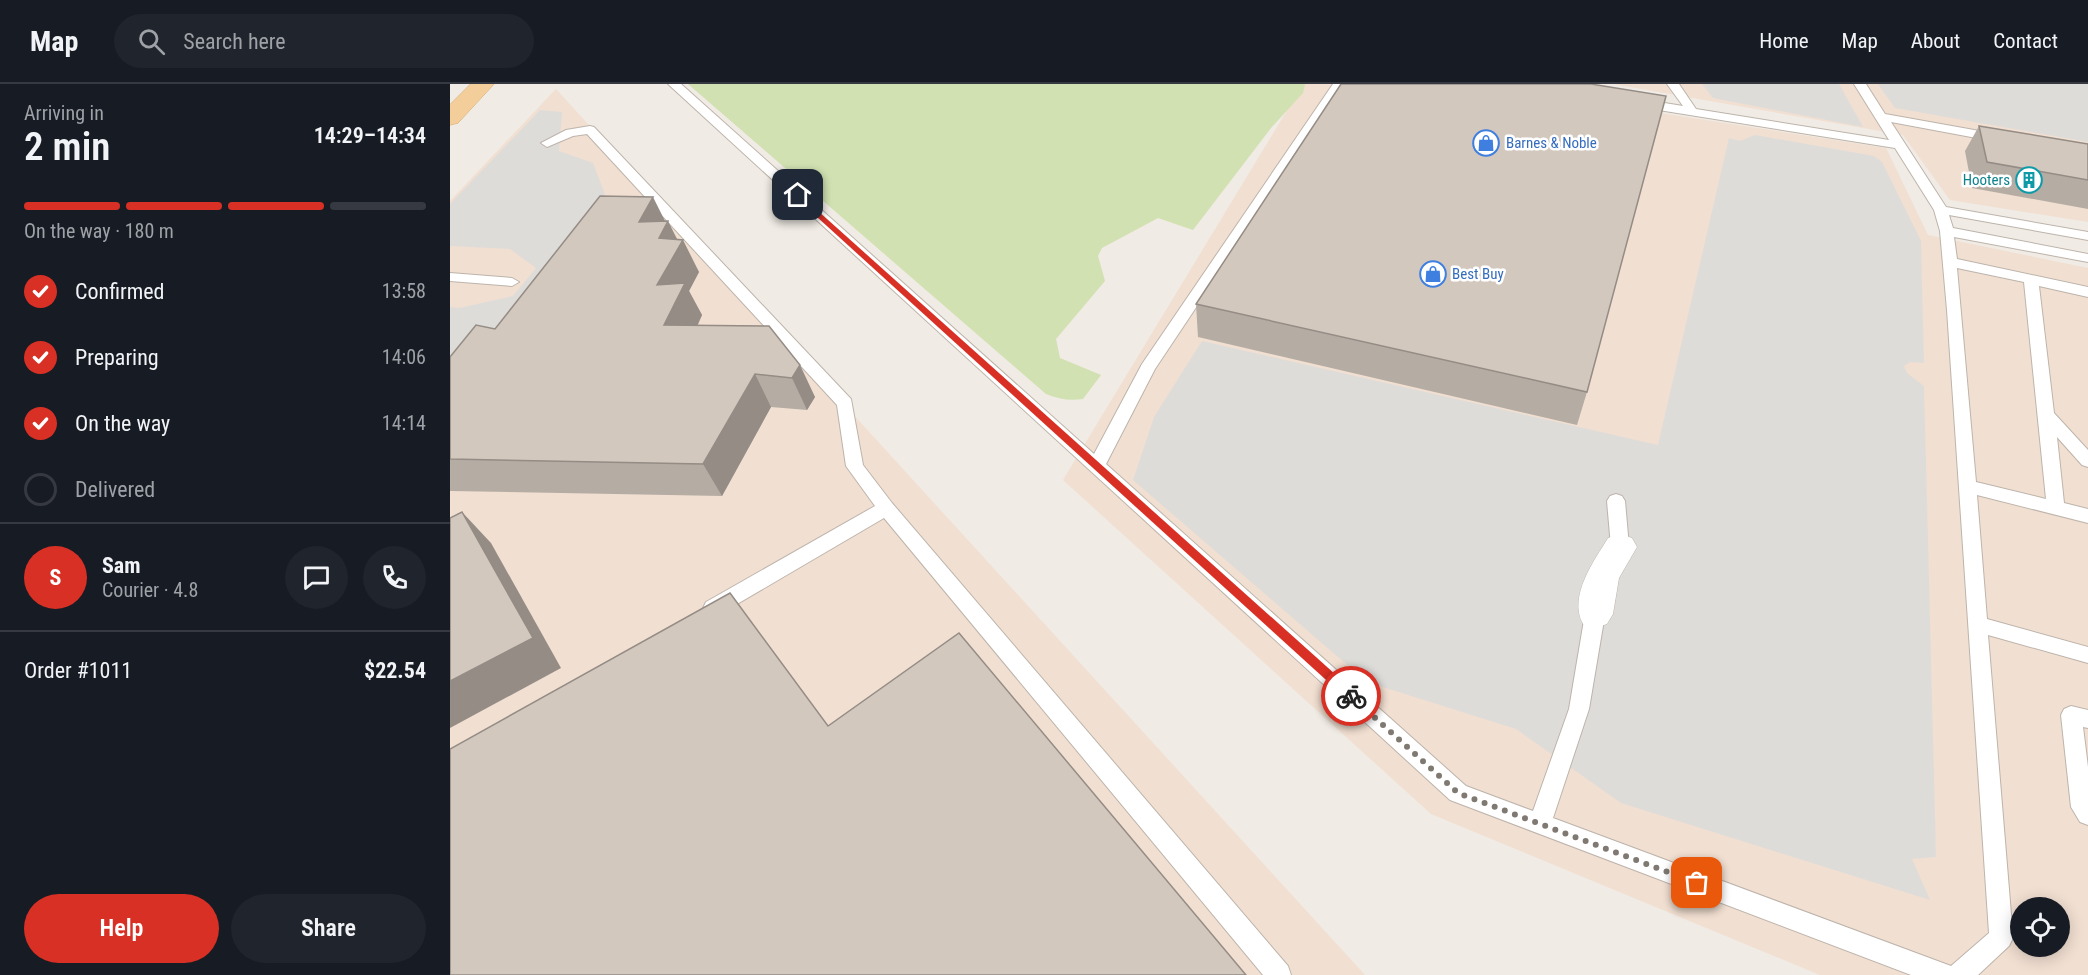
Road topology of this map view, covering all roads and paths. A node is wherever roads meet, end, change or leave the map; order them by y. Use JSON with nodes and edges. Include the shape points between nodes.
{"nodes":[{"id":1,"x":483,"y":84,"type":"edge"},
{"id":2,"x":674,"y":84,"type":"edge"},
{"id":3,"x":1339,"y":84,"type":"edge"},
{"id":4,"x":1673,"y":84,"type":"edge"},
{"id":5,"x":1860,"y":84,"type":"edge"},
{"id":6,"x":1625,"y":100,"type":"edge"},
{"id":7,"x":1692,"y":111,"type":"junction"},
{"id":8,"x":1881,"y":117,"type":"junction"},
{"id":9,"x":450,"y":118,"type":"edge"},
{"id":10,"x":2008,"y":139,"type":"edge"},
{"id":11,"x":547,"y":143,"type":"dead end"},
{"id":12,"x":1899,"y":145,"type":"junction"},
{"id":13,"x":1941,"y":210,"type":"junction"},
{"id":14,"x":1947,"y":231,"type":"junction"},
{"id":15,"x":2088,"y":236,"type":"edge"},
{"id":16,"x":2088,"y":258,"type":"edge"},
{"id":17,"x":1950,"y":262,"type":"junction"},
{"id":18,"x":450,"y":277,"type":"edge"},
{"id":19,"x":2031,"y":280,"type":"junction"},
{"id":20,"x":512,"y":282,"type":"dead end"},
{"id":21,"x":2088,"y":292,"type":"edge"},
{"id":22,"x":2045,"y":414,"type":"junction"},
{"id":23,"x":2088,"y":461,"type":"edge"},
{"id":24,"x":1096,"y":466,"type":"junction"},
{"id":25,"x":1967,"y":486,"type":"junction"},
{"id":26,"x":1616,"y":501,"type":"dead end"},
{"id":27,"x":886,"y":508,"type":"junction"},
{"id":28,"x":2056,"y":508,"type":"junction"},
{"id":29,"x":2088,"y":516,"type":"edge"},
{"id":30,"x":1620,"y":547,"type":"joint"},
{"id":31,"x":1595,"y":614,"type":"joint"},
{"id":32,"x":698,"y":617,"type":"edge"},
{"id":33,"x":1977,"y":624,"type":"junction"},
{"id":34,"x":2088,"y":655,"type":"edge"},
{"id":35,"x":2084,"y":717,"type":"edge"},
{"id":36,"x":2088,"y":815,"type":"edge"},
{"id":37,"x":1540,"y":824,"type":"junction"},
{"id":38,"x":1279,"y":975,"type":"edge"},
{"id":39,"x":1943,"y":975,"type":"edge"},
{"id":40,"x":1960,"y":975,"type":"edge"}],
"edges":[{"from":1,"to":9,"type":"main road"},
{"from":2,"to":24,"type":"lane"},
{"from":3,"to":24,"type":"lane","via":[[1148,368]]},
{"from":4,"to":7,"type":"lane"},
{"from":5,"to":8,"type":"lane"},
{"from":6,"to":7,"type":"lane"},
{"from":7,"to":12,"type":"lane"},
{"from":8,"to":10,"type":"lane"},
{"from":8,"to":12,"type":"lane"},
{"from":11,"to":27,"type":"lane","via":[[590,130],[845,403],[855,466]]},
{"from":12,"to":13,"type":"lane"},
{"from":13,"to":14,"type":"lane"},
{"from":13,"to":15,"type":"lane"},
{"from":14,"to":16,"type":"lane"},
{"from":14,"to":17,"type":"lane"},
{"from":17,"to":19,"type":"lane"},
{"from":17,"to":25,"type":"lane"},
{"from":18,"to":20,"type":"lane"},
{"from":19,"to":21,"type":"lane"},
{"from":19,"to":22,"type":"lane"},
{"from":22,"to":23,"type":"lane"},
{"from":22,"to":28,"type":"lane"},
{"from":24,"to":37,"type":"lane","via":[[1458,793]]},
{"from":25,"to":28,"type":"lane"},
{"from":25,"to":33,"type":"lane"},
{"from":26,"to":30,"type":"lane"},
{"from":27,"to":32,"type":"lane"},
{"from":27,"to":38,"type":"lane"},
{"from":28,"to":29,"type":"lane"},
{"from":30,"to":31,"type":"street","via":[[1602,577]]},
{"from":31,"to":37,"type":"lane","via":[[1579,709]]},
{"from":33,"to":34,"type":"lane"},
{"from":33,"to":40,"type":"lane","via":[[2001,938]]},
{"from":35,"to":36,"type":"lane","via":[[2071,715],[2082,807]]},
{"from":37,"to":39,"type":"lane"}]}
